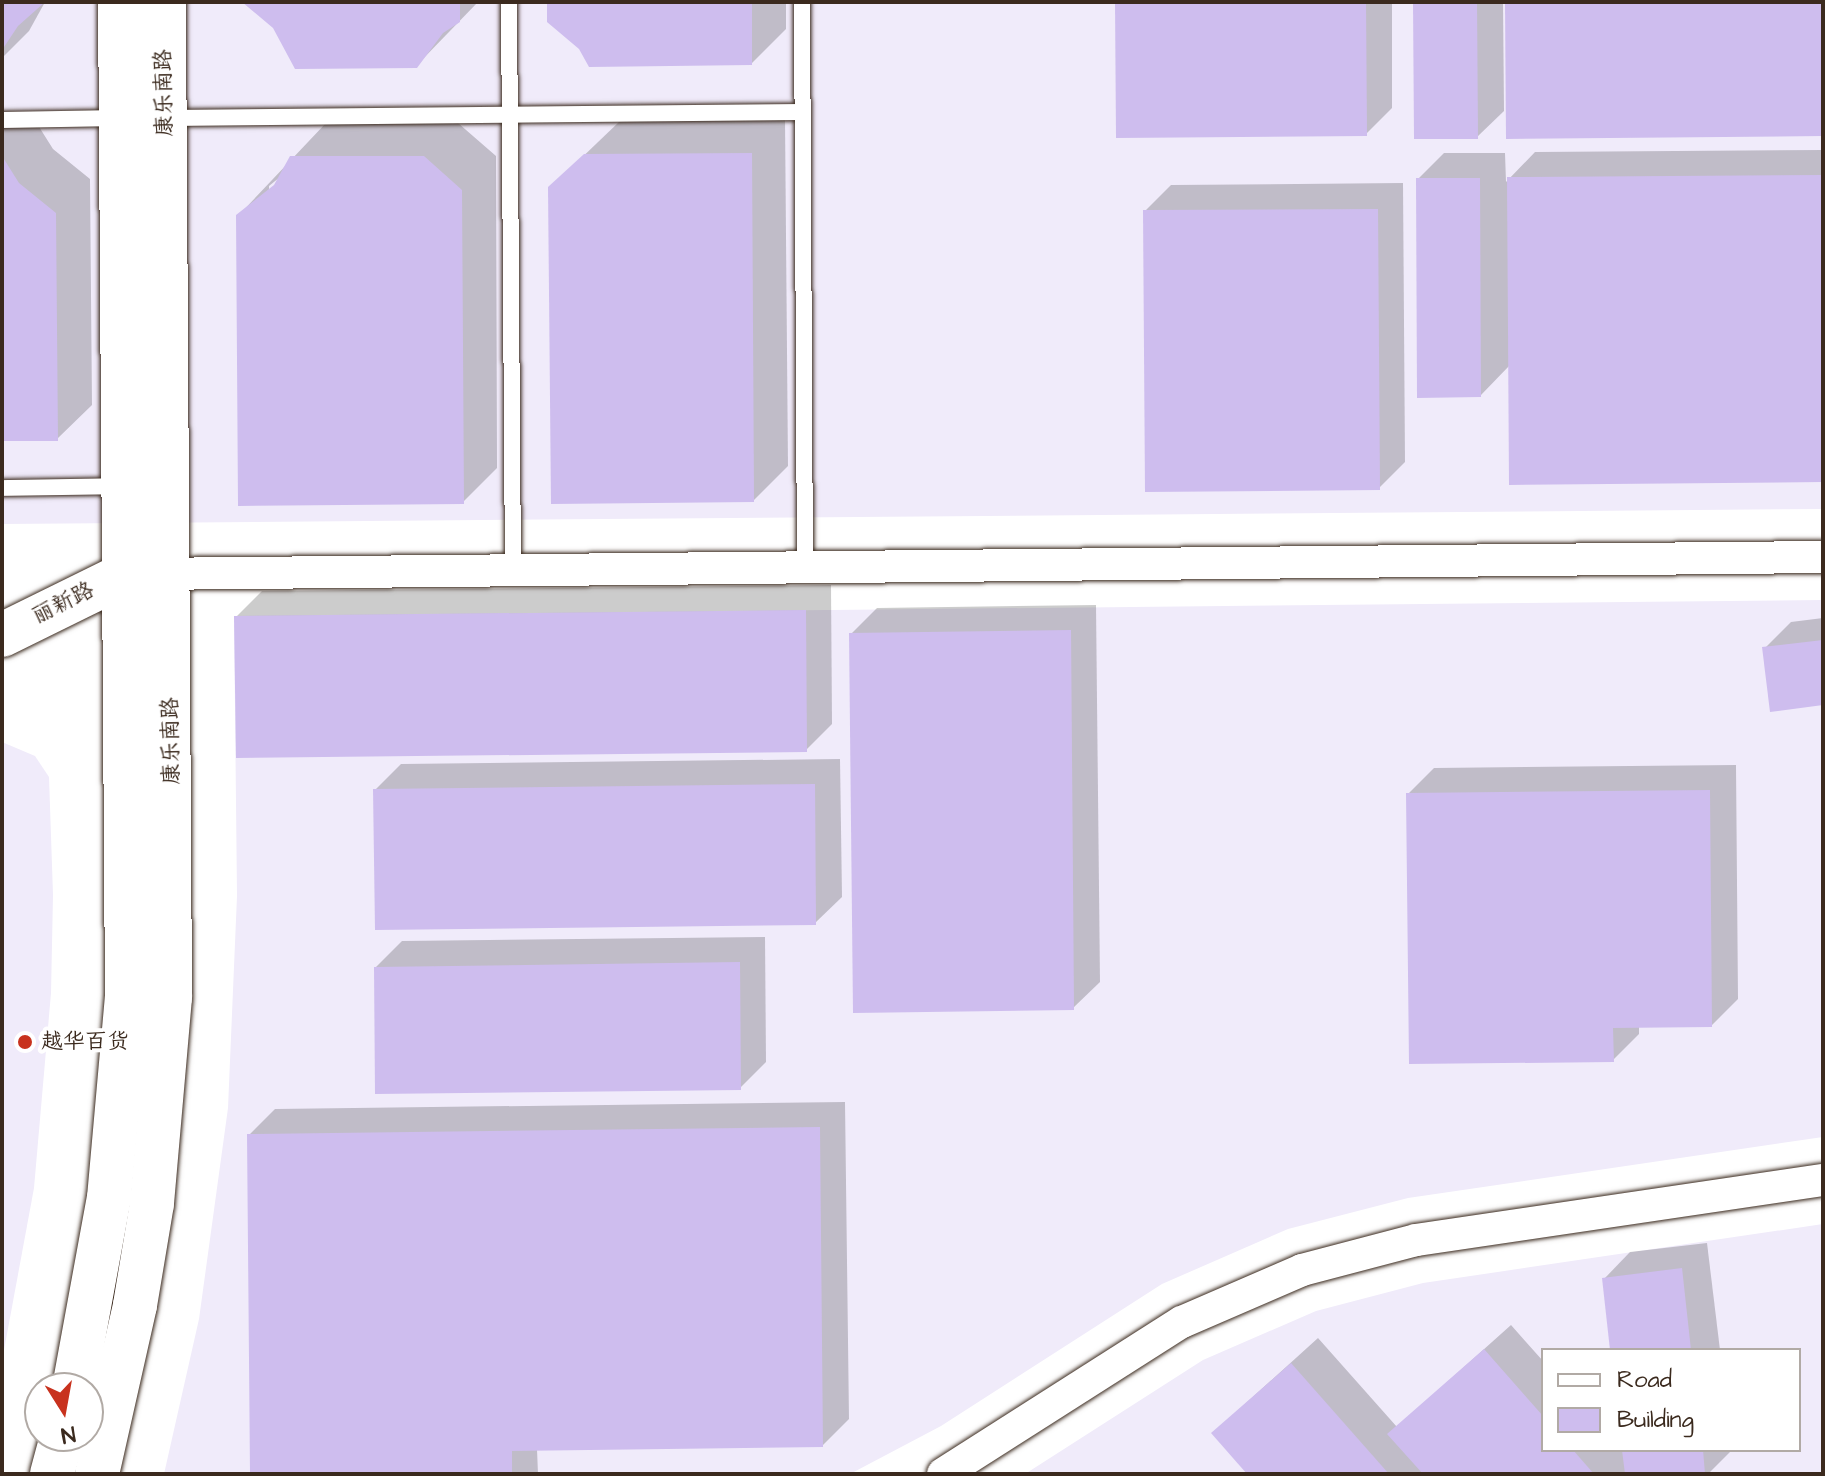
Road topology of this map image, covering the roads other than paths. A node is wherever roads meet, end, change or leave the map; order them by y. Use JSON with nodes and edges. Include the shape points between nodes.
{"nodes":[{"id":1,"x":120,"y":2,"type":"edge"},
{"id":2,"x":164,"y":2,"type":"edge"},
{"id":3,"x":509,"y":2,"type":"edge"},
{"id":4,"x":802,"y":2,"type":"edge"},
{"id":5,"x":802,"y":112,"type":"junction"},
{"id":6,"x":510,"y":115,"type":"junction"},
{"id":7,"x":121,"y":118,"type":"junction"},
{"id":8,"x":165,"y":118,"type":"junction"},
{"id":9,"x":2,"y":120,"type":"edge"},
{"id":10,"x":125,"y":486,"type":"junction"},
{"id":11,"x":2,"y":488,"type":"edge"},
{"id":12,"x":1823,"y":557,"type":"edge"},
{"id":13,"x":805,"y":567,"type":"junction"},
{"id":14,"x":513,"y":570,"type":"junction"},
{"id":15,"x":126,"y":574,"type":"junction"},
{"id":16,"x":169,"y":574,"type":"junction"},
{"id":17,"x":2,"y":635,"type":"edge"},
{"id":18,"x":1823,"y":1180,"type":"edge"},
{"id":19,"x":77,"y":1372,"type":"edge"},
{"id":20,"x":58,"y":1452,"type":"edge"},
{"id":21,"x":52,"y":1474,"type":"edge"},
{"id":22,"x":97,"y":1474,"type":"edge"},
{"id":23,"x":943,"y":1474,"type":"edge"}],
"edges":[{"from":1,"to":7,"type":"street","name":"康乐南路"},
{"from":2,"to":8,"type":"street","name":"康乐南路"},
{"from":3,"to":6,"type":"lane"},
{"from":4,"to":5,"type":"lane"},
{"from":5,"to":6,"type":"lane"},
{"from":5,"to":13,"type":"lane"},
{"from":6,"to":8,"type":"lane"},
{"from":6,"to":14,"type":"lane"},
{"from":7,"to":9,"type":"lane"},
{"from":7,"to":10,"type":"street","name":"康乐南路"},
{"from":8,"to":16,"type":"street","name":"康乐南路"},
{"from":10,"to":11,"type":"lane"},
{"from":10,"to":15,"type":"street","name":"康乐南路"},
{"from":12,"to":13,"type":"street"},
{"from":13,"to":14,"type":"street"},
{"from":14,"to":16,"type":"street"},
{"from":15,"to":16,"type":"street"},
{"from":15,"to":17,"type":"street","name":"丽新路"},
{"from":15,"to":19,"type":"street","name":"康乐南路","via":[[129,895],[124,1039],[109,1198]]},
{"from":16,"to":22,"type":"street","name":"康乐南路","via":[[173,895],[163,1101],[135,1305]]},
{"from":18,"to":23,"type":"street","via":[[1416,1240],[1302,1270],[1182,1322]]},
{"from":20,"to":21,"type":"street"}]}
